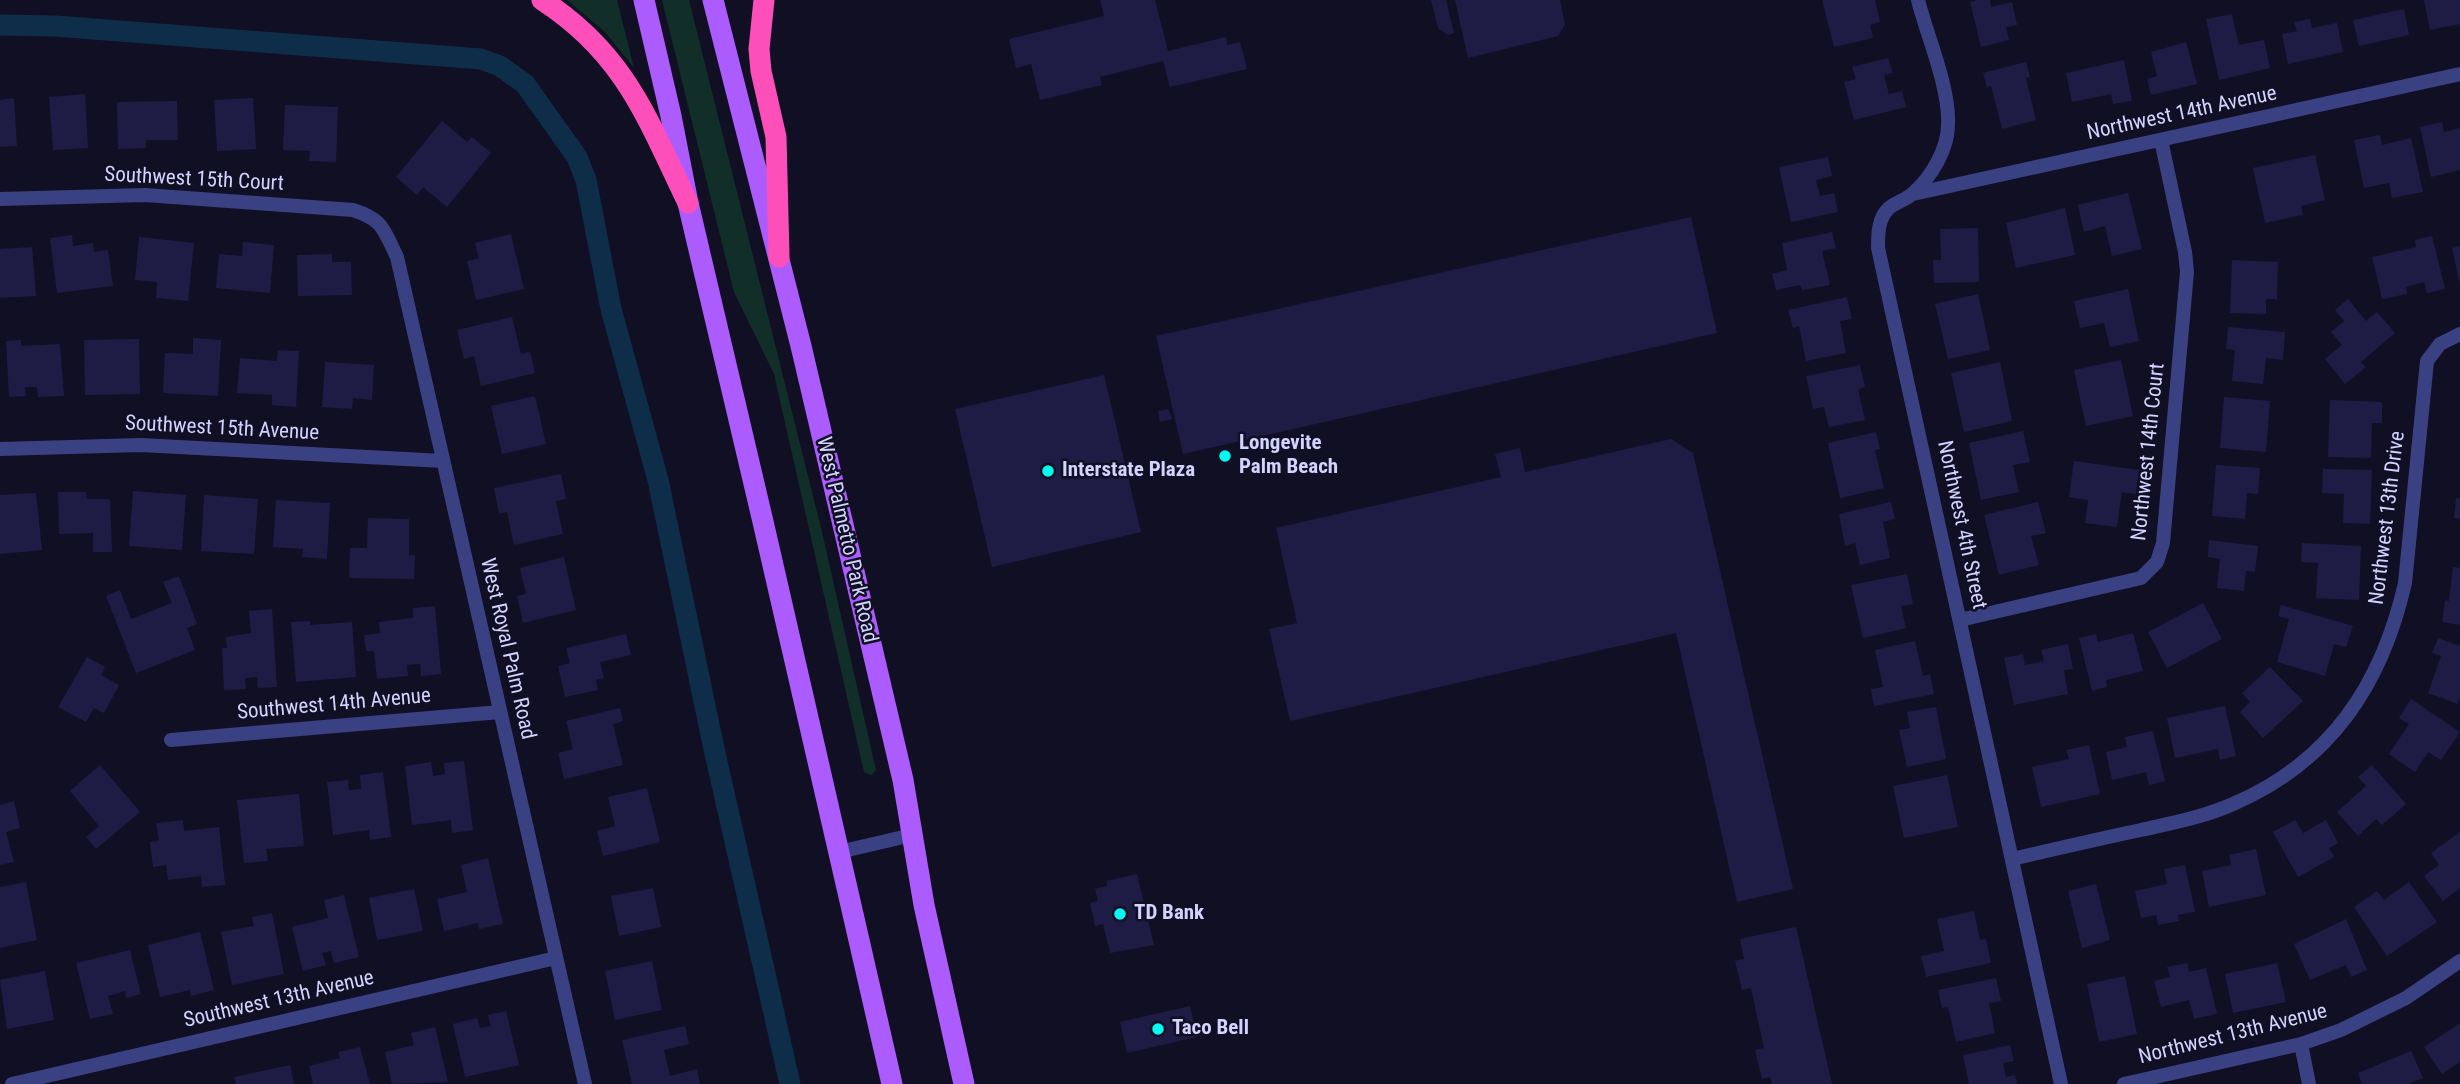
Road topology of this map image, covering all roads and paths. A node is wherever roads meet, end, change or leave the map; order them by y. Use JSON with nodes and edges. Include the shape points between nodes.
{"nodes":[{"id":1,"x":542,"y":0,"type":"edge"},
{"id":2,"x":644,"y":0,"type":"edge"},
{"id":3,"x":713,"y":0,"type":"edge"},
{"id":4,"x":764,"y":0,"type":"edge"},
{"id":5,"x":1918,"y":0,"type":"edge"},
{"id":6,"x":2460,"y":74,"type":"edge"},
{"id":7,"x":2161,"y":140,"type":"junction"},
{"id":8,"x":1913,"y":194,"type":"junction"},
{"id":9,"x":0,"y":199,"type":"edge"},
{"id":10,"x":688,"y":203,"type":"junction"},
{"id":11,"x":382,"y":225,"type":"joint"},
{"id":12,"x":779,"y":257,"type":"junction"},
{"id":13,"x":2460,"y":334,"type":"edge"},
{"id":14,"x":0,"y":449,"type":"edge"},
{"id":15,"x":443,"y":461,"type":"junction"},
{"id":16,"x":1960,"y":620,"type":"junction"},
{"id":17,"x":500,"y":712,"type":"junction"},
{"id":18,"x":171,"y":740,"type":"dead end"},
{"id":19,"x":912,"y":835,"type":"junction"},
{"id":20,"x":839,"y":852,"type":"junction"},
{"id":21,"x":2012,"y":859,"type":"junction"},
{"id":22,"x":556,"y":958,"type":"junction"},
{"id":23,"x":2460,"y":961,"type":"edge"},
{"id":24,"x":2301,"y":1044,"type":"junction"},
{"id":25,"x":12,"y":1084,"type":"edge"},
{"id":26,"x":584,"y":1084,"type":"edge"},
{"id":27,"x":892,"y":1084,"type":"edge"},
{"id":28,"x":964,"y":1084,"type":"edge"},
{"id":29,"x":2061,"y":1084,"type":"edge"},
{"id":30,"x":2124,"y":1084,"type":"edge"},
{"id":31,"x":2309,"y":1084,"type":"edge"}],
"edges":[{"from":1,"to":10,"type":"highway","via":[[612,60],[646,115]]},
{"from":2,"to":10,"type":"main road"},
{"from":3,"to":12,"type":"main road","name":"West Palmetto Park Road"},
{"from":4,"to":12,"type":"highway","via":[[759,49],[776,137]]},
{"from":5,"to":8,"type":"street","name":"Northwest 4th Street","via":[[1945,93],[1948,124],[1937,163]]},
{"from":6,"to":7,"type":"street","name":"Northwest 14th Avenue"},
{"from":7,"to":8,"type":"street","name":"Northwest 14th Avenue"},
{"from":7,"to":16,"type":"street","name":"Northwest 14th Court","via":[[2187,272],[2163,543],[2157,562],[2141,578]]},
{"from":8,"to":16,"type":"street","name":"Northwest 4th Street","via":[[1888,209],[1878,228],[1878,248]]},
{"from":9,"to":11,"type":"street","name":"Southwest 15th Court","via":[[145,195],[353,210]]},
{"from":10,"to":20,"type":"main road"},
{"from":11,"to":15,"type":"street","name":"West Royal Palm Road","via":[[397,257]]},
{"from":12,"to":19,"type":"main road","name":"West Palmetto Park Road","via":[[903,780]]},
{"from":13,"to":21,"type":"street","name":"Northwest 13th Drive","via":[[2440,344],[2427,361],[2405,583],[2397,619],[2368,686],[2347,716],[2310,756],[2265,789],[2233,805]]},
{"from":14,"to":15,"type":"street","name":"Southwest 15th Avenue","via":[[141,445]]},
{"from":15,"to":17,"type":"street","name":"West Royal Palm Road"},
{"from":16,"to":21,"type":"street","name":"Northwest 4th Street"},
{"from":17,"to":18,"type":"street","name":"Southwest 14th Avenue"},
{"from":17,"to":22,"type":"street","name":"West Royal Palm Road"},
{"from":19,"to":20,"type":"street"},
{"from":19,"to":28,"type":"main road","name":"West Palmetto Park Road","via":[[923,905]]},
{"from":20,"to":27,"type":"main road"},
{"from":21,"to":29,"type":"street","name":"Northwest 4th Street"},
{"from":22,"to":25,"type":"street","name":"Southwest 13th Avenue"},
{"from":22,"to":26,"type":"street","name":"West Royal Palm Road"},
{"from":23,"to":24,"type":"street","name":"Northwest 13th Avenue","via":[[2406,998]]},
{"from":24,"to":30,"type":"street","name":"Northwest 13th Avenue"},
{"from":24,"to":31,"type":"street"}]}
